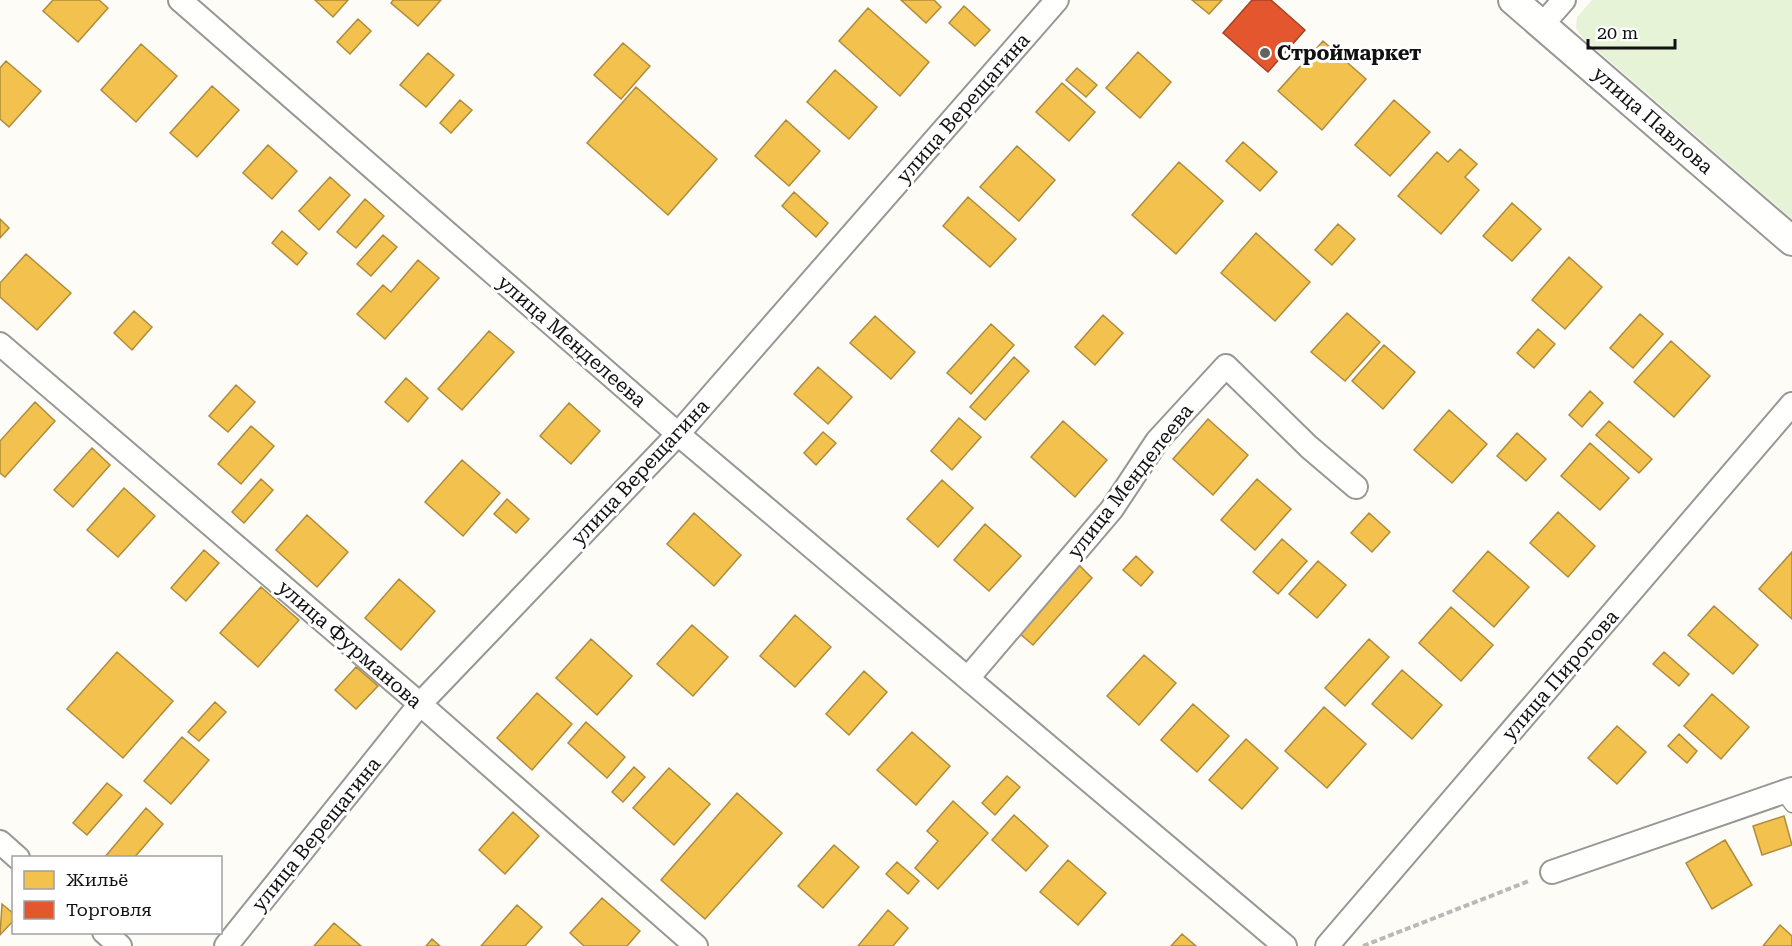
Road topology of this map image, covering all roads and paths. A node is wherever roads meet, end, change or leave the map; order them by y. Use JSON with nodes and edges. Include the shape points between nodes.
{"nodes":[{"id":1,"x":180,"y":0,"type":"edge"},
{"id":2,"x":1057,"y":0,"type":"edge"},
{"id":3,"x":1513,"y":0,"type":"edge"},
{"id":4,"x":1564,"y":0,"type":"edge"},
{"id":5,"x":1542,"y":25,"type":"junction"},
{"id":6,"x":1792,"y":241,"type":"edge"},
{"id":7,"x":0,"y":344,"type":"edge"},
{"id":8,"x":1792,"y":404,"type":"edge"},
{"id":9,"x":678,"y":434,"type":"junction"},
{"id":10,"x":1356,"y":487,"type":"dead end"},
{"id":11,"x":968,"y":678,"type":"junction"},
{"id":12,"x":420,"y":704,"type":"junction"},
{"id":13,"x":1789,"y":796,"type":"edge"},
{"id":14,"x":0,"y":842,"type":"edge"},
{"id":15,"x":16,"y":856,"type":"edge"},
{"id":16,"x":1552,"y":872,"type":"joint"},
{"id":17,"x":105,"y":934,"type":"edge"},
{"id":18,"x":120,"y":946,"type":"edge"},
{"id":19,"x":226,"y":946,"type":"edge"},
{"id":20,"x":696,"y":946,"type":"edge"},
{"id":21,"x":1285,"y":946,"type":"edge"},
{"id":22,"x":1327,"y":946,"type":"edge"},
{"id":23,"x":1362,"y":946,"type":"edge"}],
"edges":[{"from":1,"to":9,"type":"street","name":"улица Менделеева"},
{"from":2,"to":9,"type":"street","name":"улица Верещагина"},
{"from":3,"to":5,"type":"street","name":"улица Павлова"},
{"from":4,"to":5,"type":"street"},
{"from":5,"to":6,"type":"street","name":"улица Павлова"},
{"from":7,"to":12,"type":"street","name":"улица Фурманова"},
{"from":8,"to":22,"type":"street","name":"улица Пирогова"},
{"from":9,"to":11,"type":"street","name":"улица Менделеева"},
{"from":9,"to":12,"type":"street","name":"улица Верещагина"},
{"from":10,"to":11,"type":"street","name":"улица Менделеева","via":[[1226,366],[1157,441],[1112,509]]},
{"from":11,"to":21,"type":"street","name":"улица Менделеева"},
{"from":12,"to":19,"type":"street","name":"улица Верещагина"},
{"from":12,"to":20,"type":"street","name":"улица Фурманова"},
{"from":13,"to":16,"type":"street"},
{"from":14,"to":15,"type":"street"},
{"from":16,"to":23,"type":"path"},
{"from":17,"to":18,"type":"street"}]}
